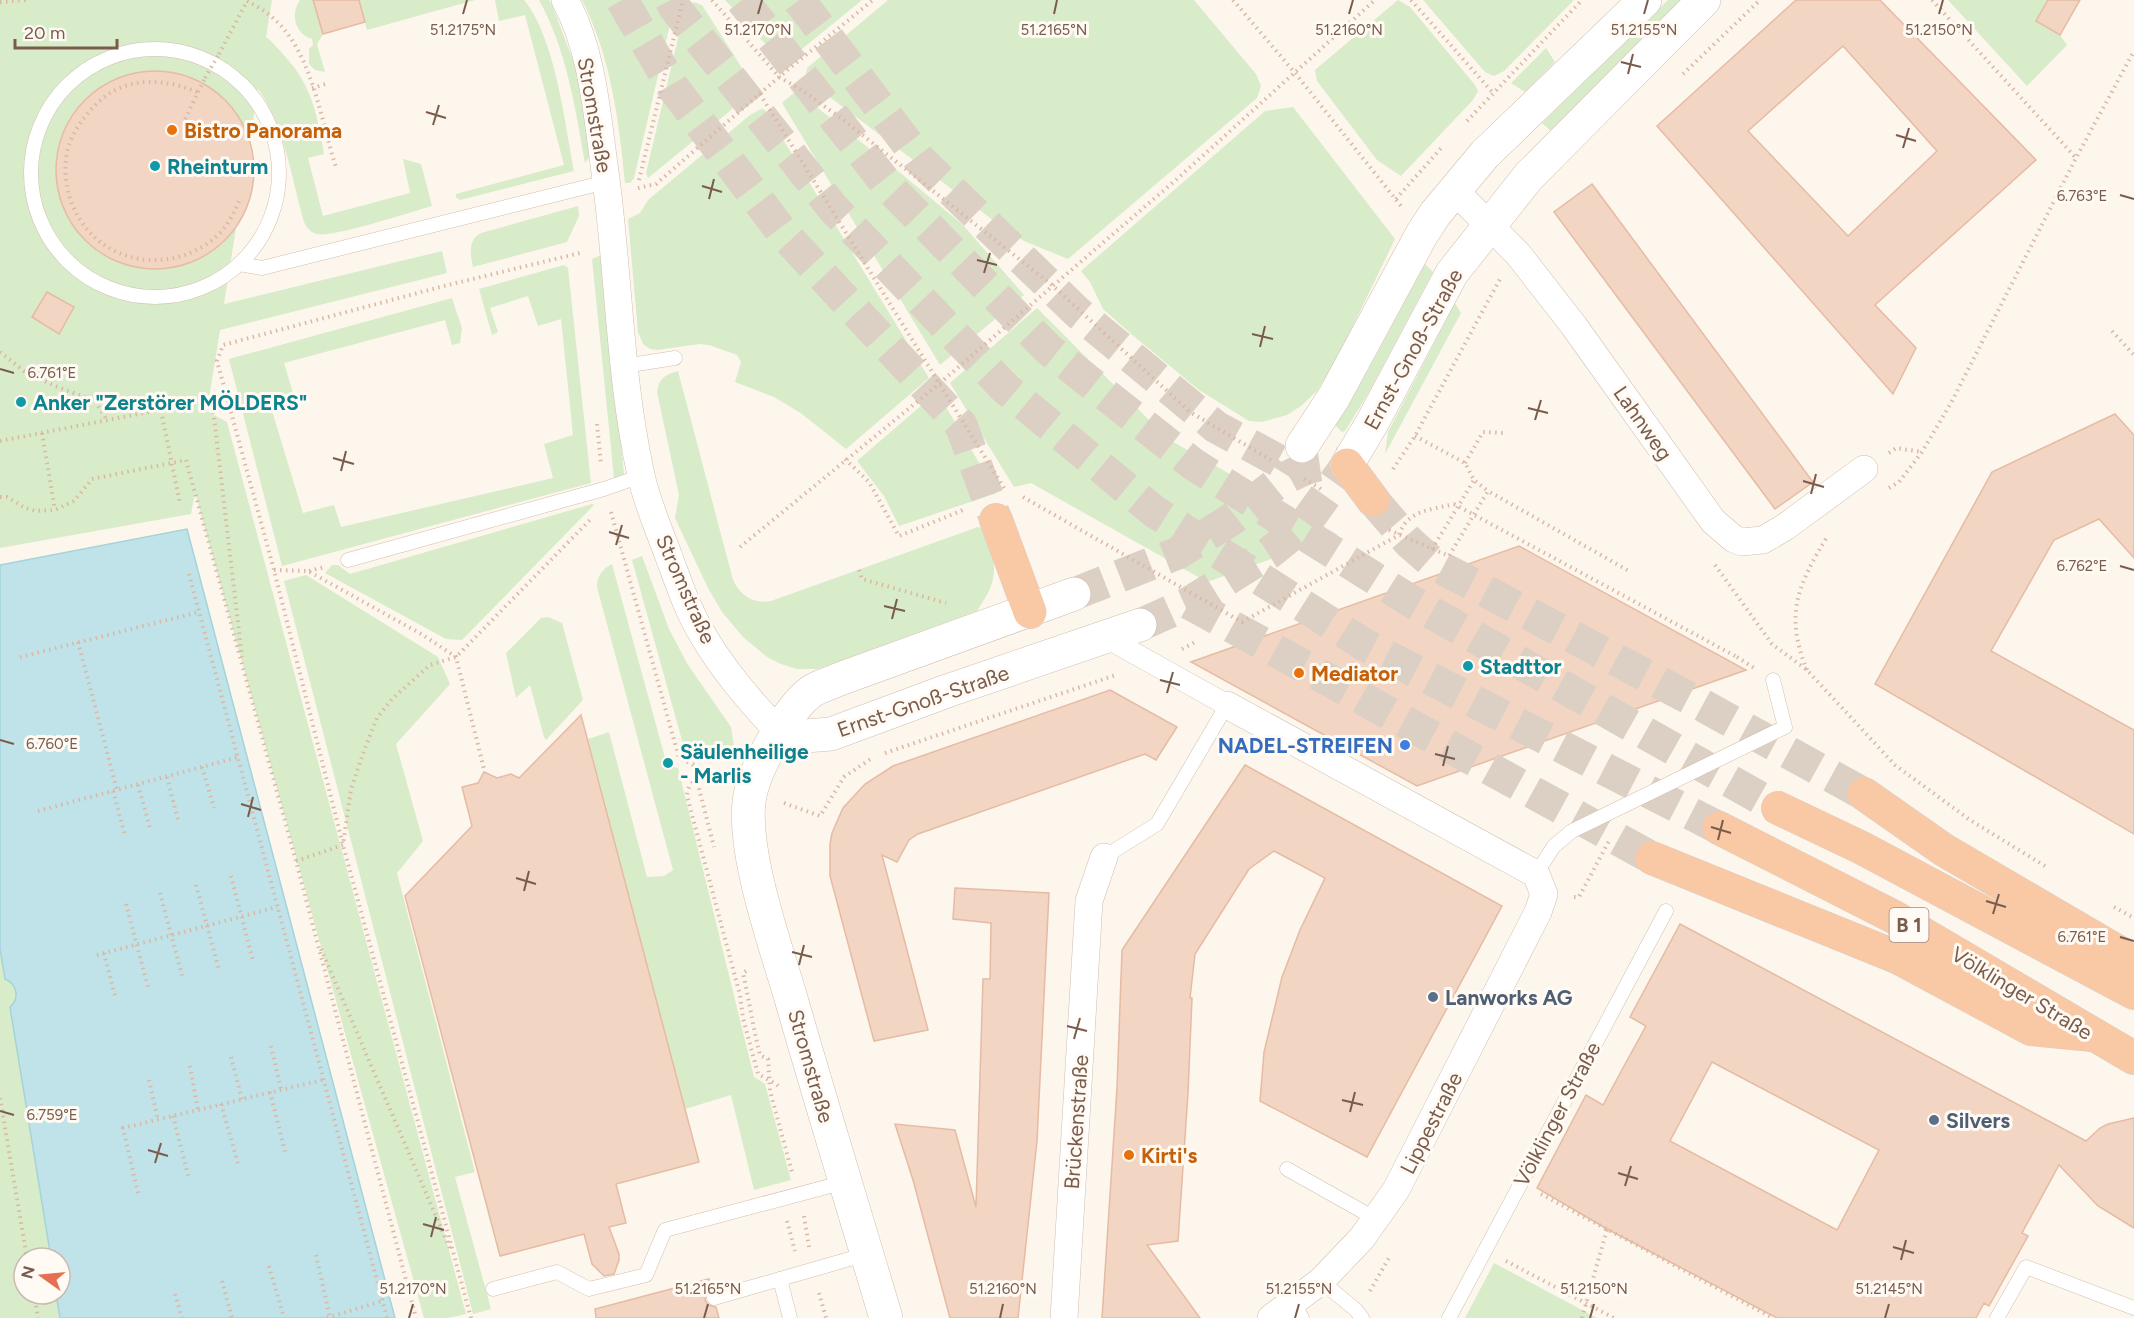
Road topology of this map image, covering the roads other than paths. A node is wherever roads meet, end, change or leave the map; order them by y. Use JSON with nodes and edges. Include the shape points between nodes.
{"nodes":[{"id":1,"x":565,"y":0,"type":"edge"},
{"id":2,"x":1645,"y":0,"type":"edge"},
{"id":3,"x":1704,"y":0,"type":"edge"},
{"id":4,"x":1454,"y":190,"type":"junction"},
{"id":5,"x":607,"y":194,"type":"junction"},
{"id":6,"x":1490,"y":226,"type":"junction"},
{"id":7,"x":239,"y":264,"type":"junction"},
{"id":8,"x":675,"y":358,"type":"dead end"},
{"id":9,"x":624,"y":366,"type":"junction"},
{"id":10,"x":1294,"y":463,"type":"tunnel mouth"},
{"id":11,"x":1347,"y":465,"type":"joint"},
{"id":12,"x":1864,"y":470,"type":"dead end"},
{"id":13,"x":641,"y":476,"type":"junction"},
{"id":14,"x":1373,"y":500,"type":"tunnel mouth"},
{"id":15,"x":1001,"y":506,"type":"tunnel mouth"},
{"id":16,"x":348,"y":560,"type":"dead end"},
{"id":17,"x":1074,"y":594,"type":"tunnel mouth"},
{"id":18,"x":1030,"y":612,"type":"junction"},
{"id":19,"x":1140,"y":625,"type":"tunnel mouth"},
{"id":20,"x":1101,"y":640,"type":"junction"},
{"id":21,"x":1773,"y":681,"type":"dead end"},
{"id":22,"x":1227,"y":705,"type":"junction"},
{"id":23,"x":779,"y":732,"type":"junction"},
{"id":24,"x":1864,"y":794,"type":"tunnel mouth"},
{"id":25,"x":1778,"y":808,"type":"tunnel mouth"},
{"id":26,"x":1719,"y":828,"type":"tunnel mouth"},
{"id":27,"x":1104,"y":857,"type":"joint"},
{"id":28,"x":1652,"y":858,"type":"tunnel mouth"},
{"id":29,"x":1540,"y":884,"type":"junction"},
{"id":30,"x":1666,"y":911,"type":"dead end"},
{"id":31,"x":2134,"y":992,"type":"edge"},
{"id":32,"x":2092,"y":1035,"type":"junction"},
{"id":33,"x":2134,"y":1058,"type":"edge"},
{"id":34,"x":1287,"y":1169,"type":"dead end"},
{"id":35,"x":845,"y":1182,"type":"junction"},
{"id":36,"x":1376,"y":1219,"type":"junction"},
{"id":37,"x":867,"y":1254,"type":"junction"},
{"id":38,"x":780,"y":1278,"type":"junction"},
{"id":39,"x":1321,"y":1281,"type":"junction"},
{"id":40,"x":493,"y":1289,"type":"dead end"},
{"id":41,"x":714,"y":1298,"type":"dead end"},
{"id":42,"x":2134,"y":1308,"type":"edge"},
{"id":43,"x":1297,"y":1310,"type":"edge"},
{"id":44,"x":790,"y":1318,"type":"edge"},
{"id":45,"x":886,"y":1318,"type":"edge"},
{"id":46,"x":1064,"y":1318,"type":"edge"},
{"id":47,"x":1271,"y":1318,"type":"edge"},
{"id":48,"x":1362,"y":1318,"type":"edge"},
{"id":49,"x":1449,"y":1318,"type":"edge"},
{"id":50,"x":1997,"y":1318,"type":"edge"}],
"edges":[{"from":1,"to":5,"type":"street","name":"Stromstraße","via":[[585,52]]},
{"from":2,"to":4,"type":"street","via":[[1485,154]]},
{"from":3,"to":6,"type":"street","name":"Ernst-Gnoß-Straße","via":[[1529,176]]},
{"from":4,"to":6,"type":"street","name":"Lahnweg"},
{"from":4,"to":10,"type":"street","via":[[1422,234]]},
{"from":5,"to":7,"type":"lane","via":[[262,268]]},
{"from":5,"to":9,"type":"street","name":"Stromstraße"},
{"from":6,"to":11,"type":"street","name":"Ernst-Gnoß-Straße","via":[[1437,298]]},
{"from":6,"to":12,"type":"street","name":"Lahnweg","via":[[1518,254],[1574,326],[1713,521],[1734,539],[1763,540]]},
{"from":7,"to":7,"type":"lane","via":[[198,290],[150,297],[103,286],[64,258],[38,217],[30,169],[42,122],[70,82],[111,57],[159,49],[206,60],[245,88],[271,129],[278,177],[267,225]]},
{"from":8,"to":9,"type":"lane"},
{"from":9,"to":13,"type":"street","name":"Stromstraße"},
{"from":11,"to":14,"type":"highway"},
{"from":13,"to":16,"type":"lane"},
{"from":13,"to":23,"type":"street","name":"Stromstraße","via":[[700,630],[739,687]]},
{"from":15,"to":18,"type":"highway"},
{"from":17,"to":18,"type":"street"},
{"from":18,"to":20,"type":"street","via":[[1062,633]]},
{"from":18,"to":23,"type":"street","via":[[813,691],[797,704]]},
{"from":19,"to":20,"type":"street","name":"Ernst-Gnoß-Straße"},
{"from":20,"to":22,"type":"street"},
{"from":20,"to":23,"type":"street","name":"Ernst-Gnoß-Straße","via":[[831,734]]},
{"from":21,"to":29,"type":"lane","via":[[1785,727],[1572,831],[1554,846]]},
{"from":22,"to":27,"type":"lane","via":[[1157,824]]},
{"from":22,"to":29,"type":"street"},
{"from":23,"to":35,"type":"street","name":"Stromstraße","via":[[750,791],[750,841],[765,912]]},
{"from":24,"to":31,"type":"highway","via":[[1944,850],[2120,953]]},
{"from":25,"to":31,"type":"highway","number":"B 1","via":[[1862,848]]},
{"from":26,"to":32,"type":"highway","name":"Völklinger Straße","number":"B 1","via":[[1894,917]]},
{"from":27,"to":46,"type":"street","name":"Brückenstraße","via":[[1089,901]]},
{"from":28,"to":32,"type":"highway","via":[[1899,958],[2031,1029]]},
{"from":29,"to":36,"type":"street","name":"Lippestraße","via":[[1538,912],[1396,1190]]},
{"from":30,"to":49,"type":"lane","name":"Völklinger Straße"},
{"from":32,"to":33,"type":"highway","name":"Völklinger Straße","number":"B 1"},
{"from":34,"to":36,"type":"lane"},
{"from":35,"to":37,"type":"street","name":"Stromstraße"},
{"from":35,"to":40,"type":"lane","via":[[665,1230],[646,1275],[589,1289],[557,1272]]},
{"from":36,"to":39,"type":"street","name":"Lippestraße"},
{"from":37,"to":38,"type":"lane"},
{"from":37,"to":45,"type":"street","name":"Stromstraße"},
{"from":38,"to":41,"type":"lane"},
{"from":38,"to":44,"type":"lane"},
{"from":39,"to":43,"type":"street","name":"Lippestraße"},
{"from":39,"to":48,"type":"lane"},
{"from":42,"to":50,"type":"lane","via":[[2026,1267]]},
{"from":43,"to":47,"type":"street","name":"Lippestraße"}]}
